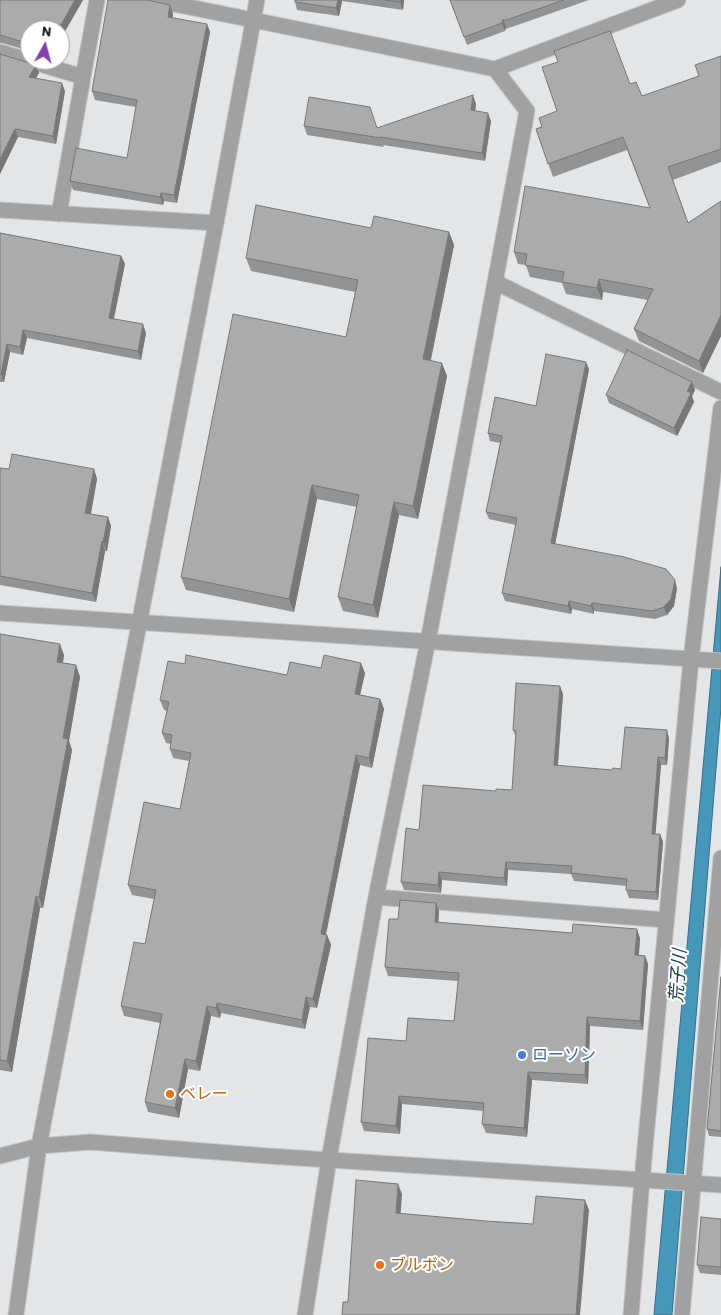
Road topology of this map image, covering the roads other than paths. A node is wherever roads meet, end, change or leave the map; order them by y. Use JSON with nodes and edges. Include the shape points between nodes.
{"nodes":[{"id":1,"x":97,"y":0,"type":"edge"},
{"id":2,"x":154,"y":0,"type":"edge"},
{"id":3,"x":257,"y":0,"type":"edge"},
{"id":4,"x":678,"y":0,"type":"edge"},
{"id":5,"x":253,"y":21,"type":"junction"},
{"id":6,"x":0,"y":52,"type":"edge"},
{"id":7,"x":495,"y":69,"type":"junction"},
{"id":8,"x":83,"y":77,"type":"junction"},
{"id":9,"x":0,"y":210,"type":"edge"},
{"id":10,"x":60,"y":214,"type":"junction"},
{"id":11,"x":216,"y":223,"type":"junction"},
{"id":12,"x":495,"y":282,"type":"junction"},
{"id":13,"x":721,"y":392,"type":"edge"},
{"id":14,"x":721,"y":408,"type":"edge"},
{"id":15,"x":0,"y":613,"type":"edge"},
{"id":16,"x":139,"y":623,"type":"junction"},
{"id":17,"x":428,"y":641,"type":"junction"},
{"id":18,"x":691,"y":659,"type":"junction"},
{"id":19,"x":714,"y":661,"type":"edge"},
{"id":20,"x":721,"y":858,"type":"edge"},
{"id":21,"x":376,"y":897,"type":"junction"},
{"id":22,"x":666,"y":920,"type":"junction"},
{"id":23,"x":718,"y":924,"type":"edge"},
{"id":24,"x":39,"y":1146,"type":"junction"},
{"id":25,"x":0,"y":1156,"type":"edge"},
{"id":26,"x":330,"y":1159,"type":"junction"},
{"id":27,"x":648,"y":1180,"type":"junction"},
{"id":28,"x":691,"y":1183,"type":"junction"},
{"id":29,"x":721,"y":1185,"type":"edge"},
{"id":30,"x":16,"y":1315,"type":"edge"},
{"id":31,"x":305,"y":1315,"type":"edge"},
{"id":32,"x":631,"y":1315,"type":"edge"},
{"id":33,"x":682,"y":1315,"type":"edge"}],
"edges":[{"from":1,"to":8,"type":"street"},
{"from":2,"to":5,"type":"street"},
{"from":3,"to":5,"type":"street"},
{"from":4,"to":7,"type":"street"},
{"from":5,"to":7,"type":"street"},
{"from":5,"to":11,"type":"street"},
{"from":6,"to":8,"type":"street"},
{"from":7,"to":12,"type":"street","via":[[527,111]]},
{"from":8,"to":10,"type":"street"},
{"from":9,"to":10,"type":"street"},
{"from":10,"to":11,"type":"street"},
{"from":11,"to":16,"type":"street"},
{"from":12,"to":13,"type":"street"},
{"from":12,"to":17,"type":"street"},
{"from":14,"to":18,"type":"street"},
{"from":15,"to":16,"type":"street"},
{"from":16,"to":17,"type":"street"},
{"from":16,"to":24,"type":"street"},
{"from":17,"to":18,"type":"street"},
{"from":17,"to":21,"type":"street"},
{"from":18,"to":19,"type":"street"},
{"from":18,"to":22,"type":"street"},
{"from":20,"to":23,"type":"street"},
{"from":21,"to":22,"type":"street"},
{"from":21,"to":26,"type":"street"},
{"from":22,"to":27,"type":"street"},
{"from":23,"to":28,"type":"street"},
{"from":24,"to":25,"type":"street"},
{"from":24,"to":26,"type":"street","via":[[90,1142]]},
{"from":24,"to":30,"type":"street"},
{"from":26,"to":27,"type":"street"},
{"from":26,"to":31,"type":"street"},
{"from":27,"to":28,"type":"street"},
{"from":27,"to":32,"type":"street"},
{"from":28,"to":29,"type":"street"},
{"from":28,"to":33,"type":"street"}]}
